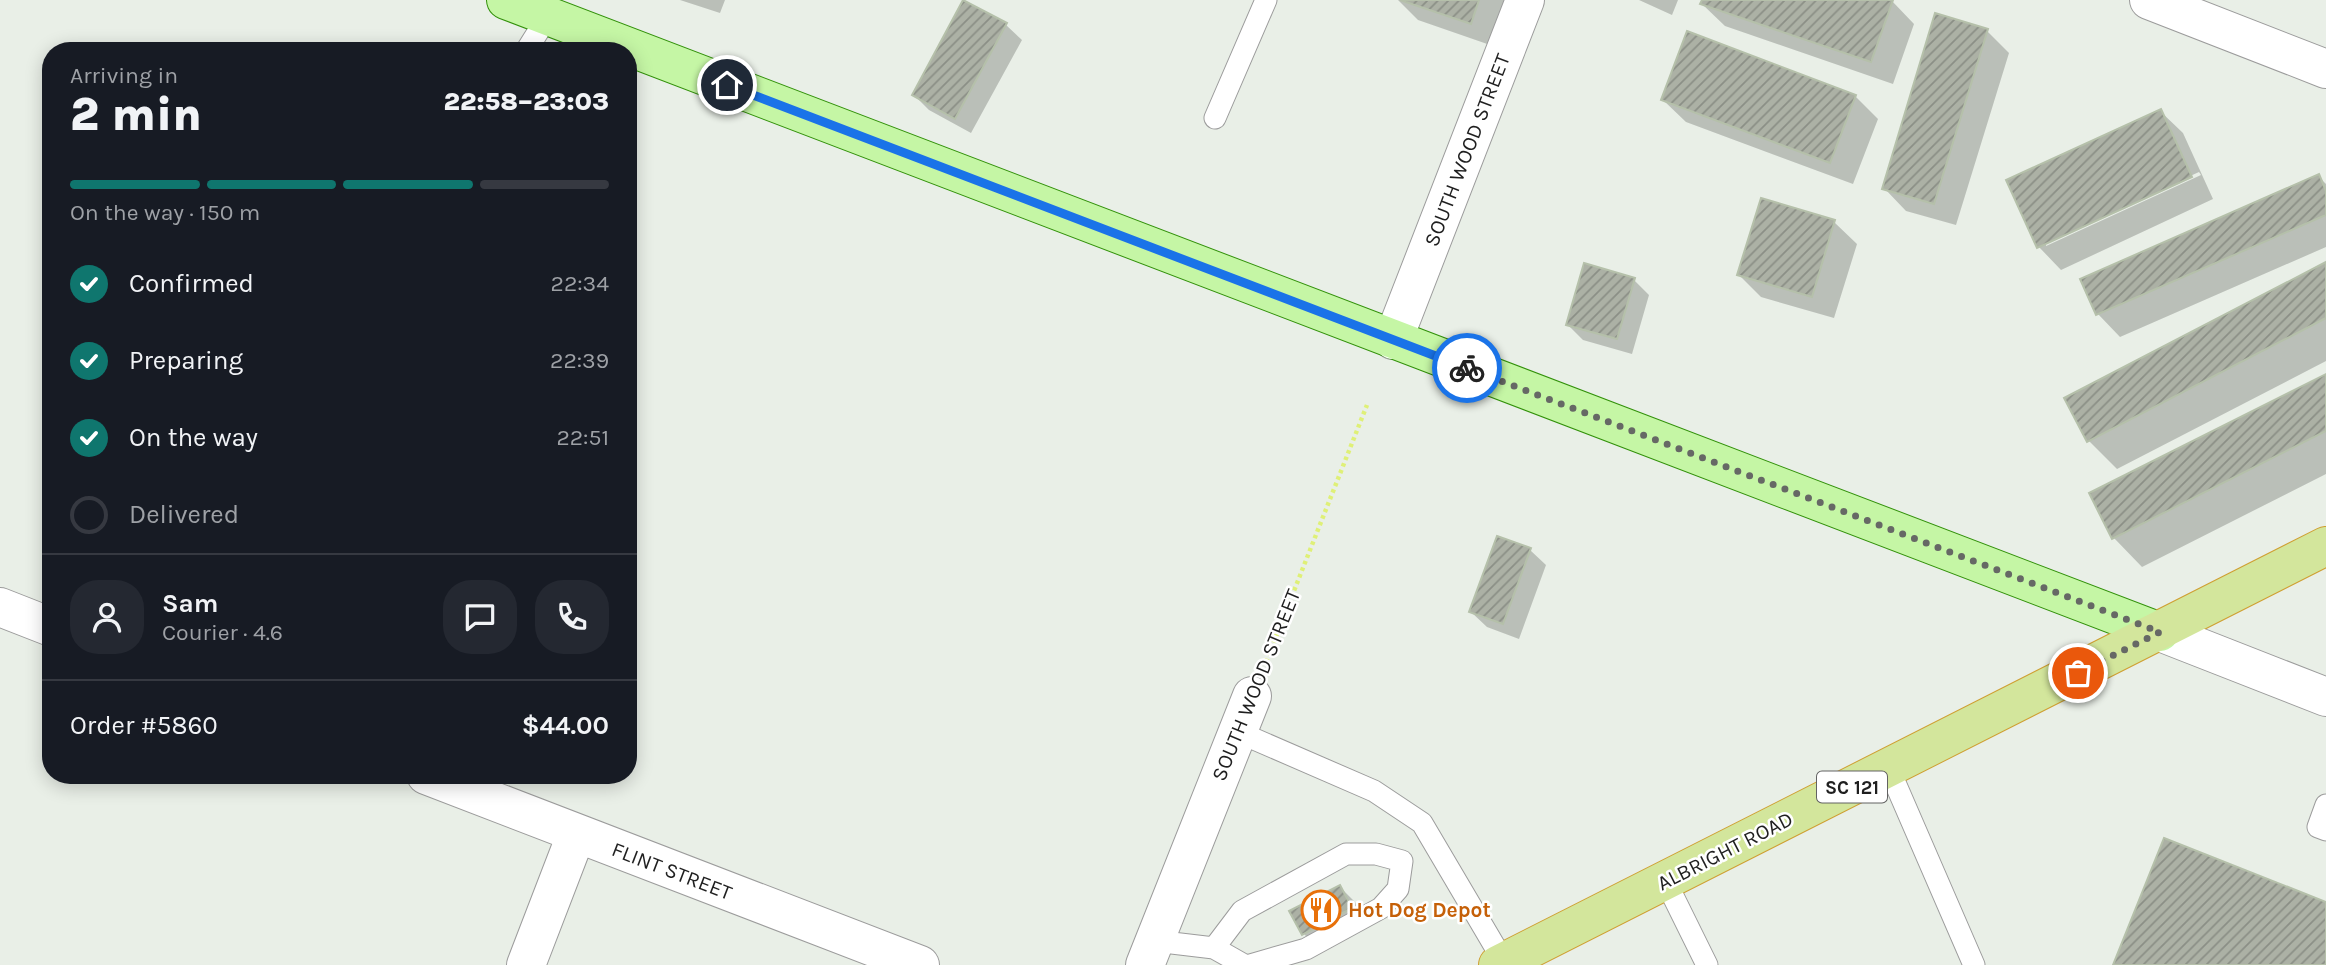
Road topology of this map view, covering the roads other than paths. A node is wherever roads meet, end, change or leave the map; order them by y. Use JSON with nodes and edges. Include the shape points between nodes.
{"nodes":[{"id":1,"x":506,"y":0,"type":"edge"},
{"id":2,"x":1266,"y":0,"type":"edge"},
{"id":3,"x":1525,"y":0,"type":"edge"},
{"id":4,"x":2149,"y":0,"type":"edge"},
{"id":5,"x":548,"y":16,"type":"junction"},
{"id":6,"x":532,"y":42,"type":"edge"},
{"id":7,"x":616,"y":42,"type":"edge"},
{"id":8,"x":637,"y":50,"type":"edge"},
{"id":9,"x":2326,"y":69,"type":"edge"},
{"id":10,"x":1215,"y":118,"type":"dead end"},
{"id":11,"x":1393,"y":340,"type":"junction"},
{"id":12,"x":2326,"y":546,"type":"edge"},
{"id":13,"x":0,"y":607,"type":"edge"},
{"id":14,"x":42,"y":623,"type":"edge"},
{"id":15,"x":2160,"y":632,"type":"junction"},
{"id":16,"x":1252,"y":696,"type":"road end"},
{"id":17,"x":2326,"y":697,"type":"edge"},
{"id":18,"x":1238,"y":732,"type":"junction"},
{"id":19,"x":1889,"y":769,"type":"junction"},
{"id":20,"x":448,"y":784,"type":"edge"},
{"id":21,"x":2326,"y":805,"type":"edge"},
{"id":22,"x":2326,"y":830,"type":"edge"},
{"id":23,"x":576,"y":835,"type":"junction"},
{"id":24,"x":1433,"y":842,"type":"junction"},
{"id":25,"x":1402,"y":861,"type":"junction"},
{"id":26,"x":1665,"y":880,"type":"junction"},
{"id":27,"x":1214,"y":948,"type":"junction"},
{"id":28,"x":1150,"y":953,"type":"edge"},
{"id":29,"x":1501,"y":963,"type":"edge"},
{"id":30,"x":526,"y":965,"type":"edge"},
{"id":31,"x":920,"y":965,"type":"edge"},
{"id":32,"x":1244,"y":965,"type":"edge"},
{"id":33,"x":1250,"y":965,"type":"edge"},
{"id":34,"x":1707,"y":965,"type":"edge"},
{"id":35,"x":1974,"y":965,"type":"edge"}],
"edges":[{"from":1,"to":5,"type":"main road"},
{"from":2,"to":10,"type":"lane"},
{"from":3,"to":11,"type":"street","name":"SOUTH WOOD STREET"},
{"from":4,"to":9,"type":"street"},
{"from":5,"to":6,"type":"lane"},
{"from":5,"to":7,"type":"main road"},
{"from":8,"to":11,"type":"main road"},
{"from":11,"to":15,"type":"main road"},
{"from":12,"to":15,"type":"highway","name":"ALBRIGHT ROAD"},
{"from":13,"to":14,"type":"street"},
{"from":15,"to":17,"type":"street"},
{"from":15,"to":19,"type":"highway","name":"ALBRIGHT ROAD","number":"SC 121"},
{"from":16,"to":18,"type":"street","name":"SOUTH WOOD STREET"},
{"from":18,"to":24,"type":"lane","via":[[1374,791],[1422,823]]},
{"from":18,"to":28,"type":"street","name":"SOUTH WOOD STREET"},
{"from":19,"to":26,"type":"highway","name":"ALBRIGHT ROAD","number":"SC 121"},
{"from":19,"to":35,"type":"lane"},
{"from":20,"to":23,"type":"street","name":"FLINT STREET"},
{"from":21,"to":22,"type":"lane","via":[[2318,827]]},
{"from":23,"to":30,"type":"street"},
{"from":23,"to":31,"type":"street","name":"FLINT STREET"},
{"from":24,"to":25,"type":"lane"},
{"from":24,"to":29,"type":"lane"},
{"from":25,"to":27,"type":"lane","via":[[1376,854],[1346,854],[1242,911]]},
{"from":25,"to":33,"type":"lane","via":[[1398,889],[1381,908],[1306,949]]},
{"from":26,"to":29,"type":"highway","name":"ALBRIGHT ROAD","number":"SC 121"},
{"from":26,"to":34,"type":"lane"},
{"from":27,"to":28,"type":"lane"},
{"from":27,"to":32,"type":"lane"}]}
